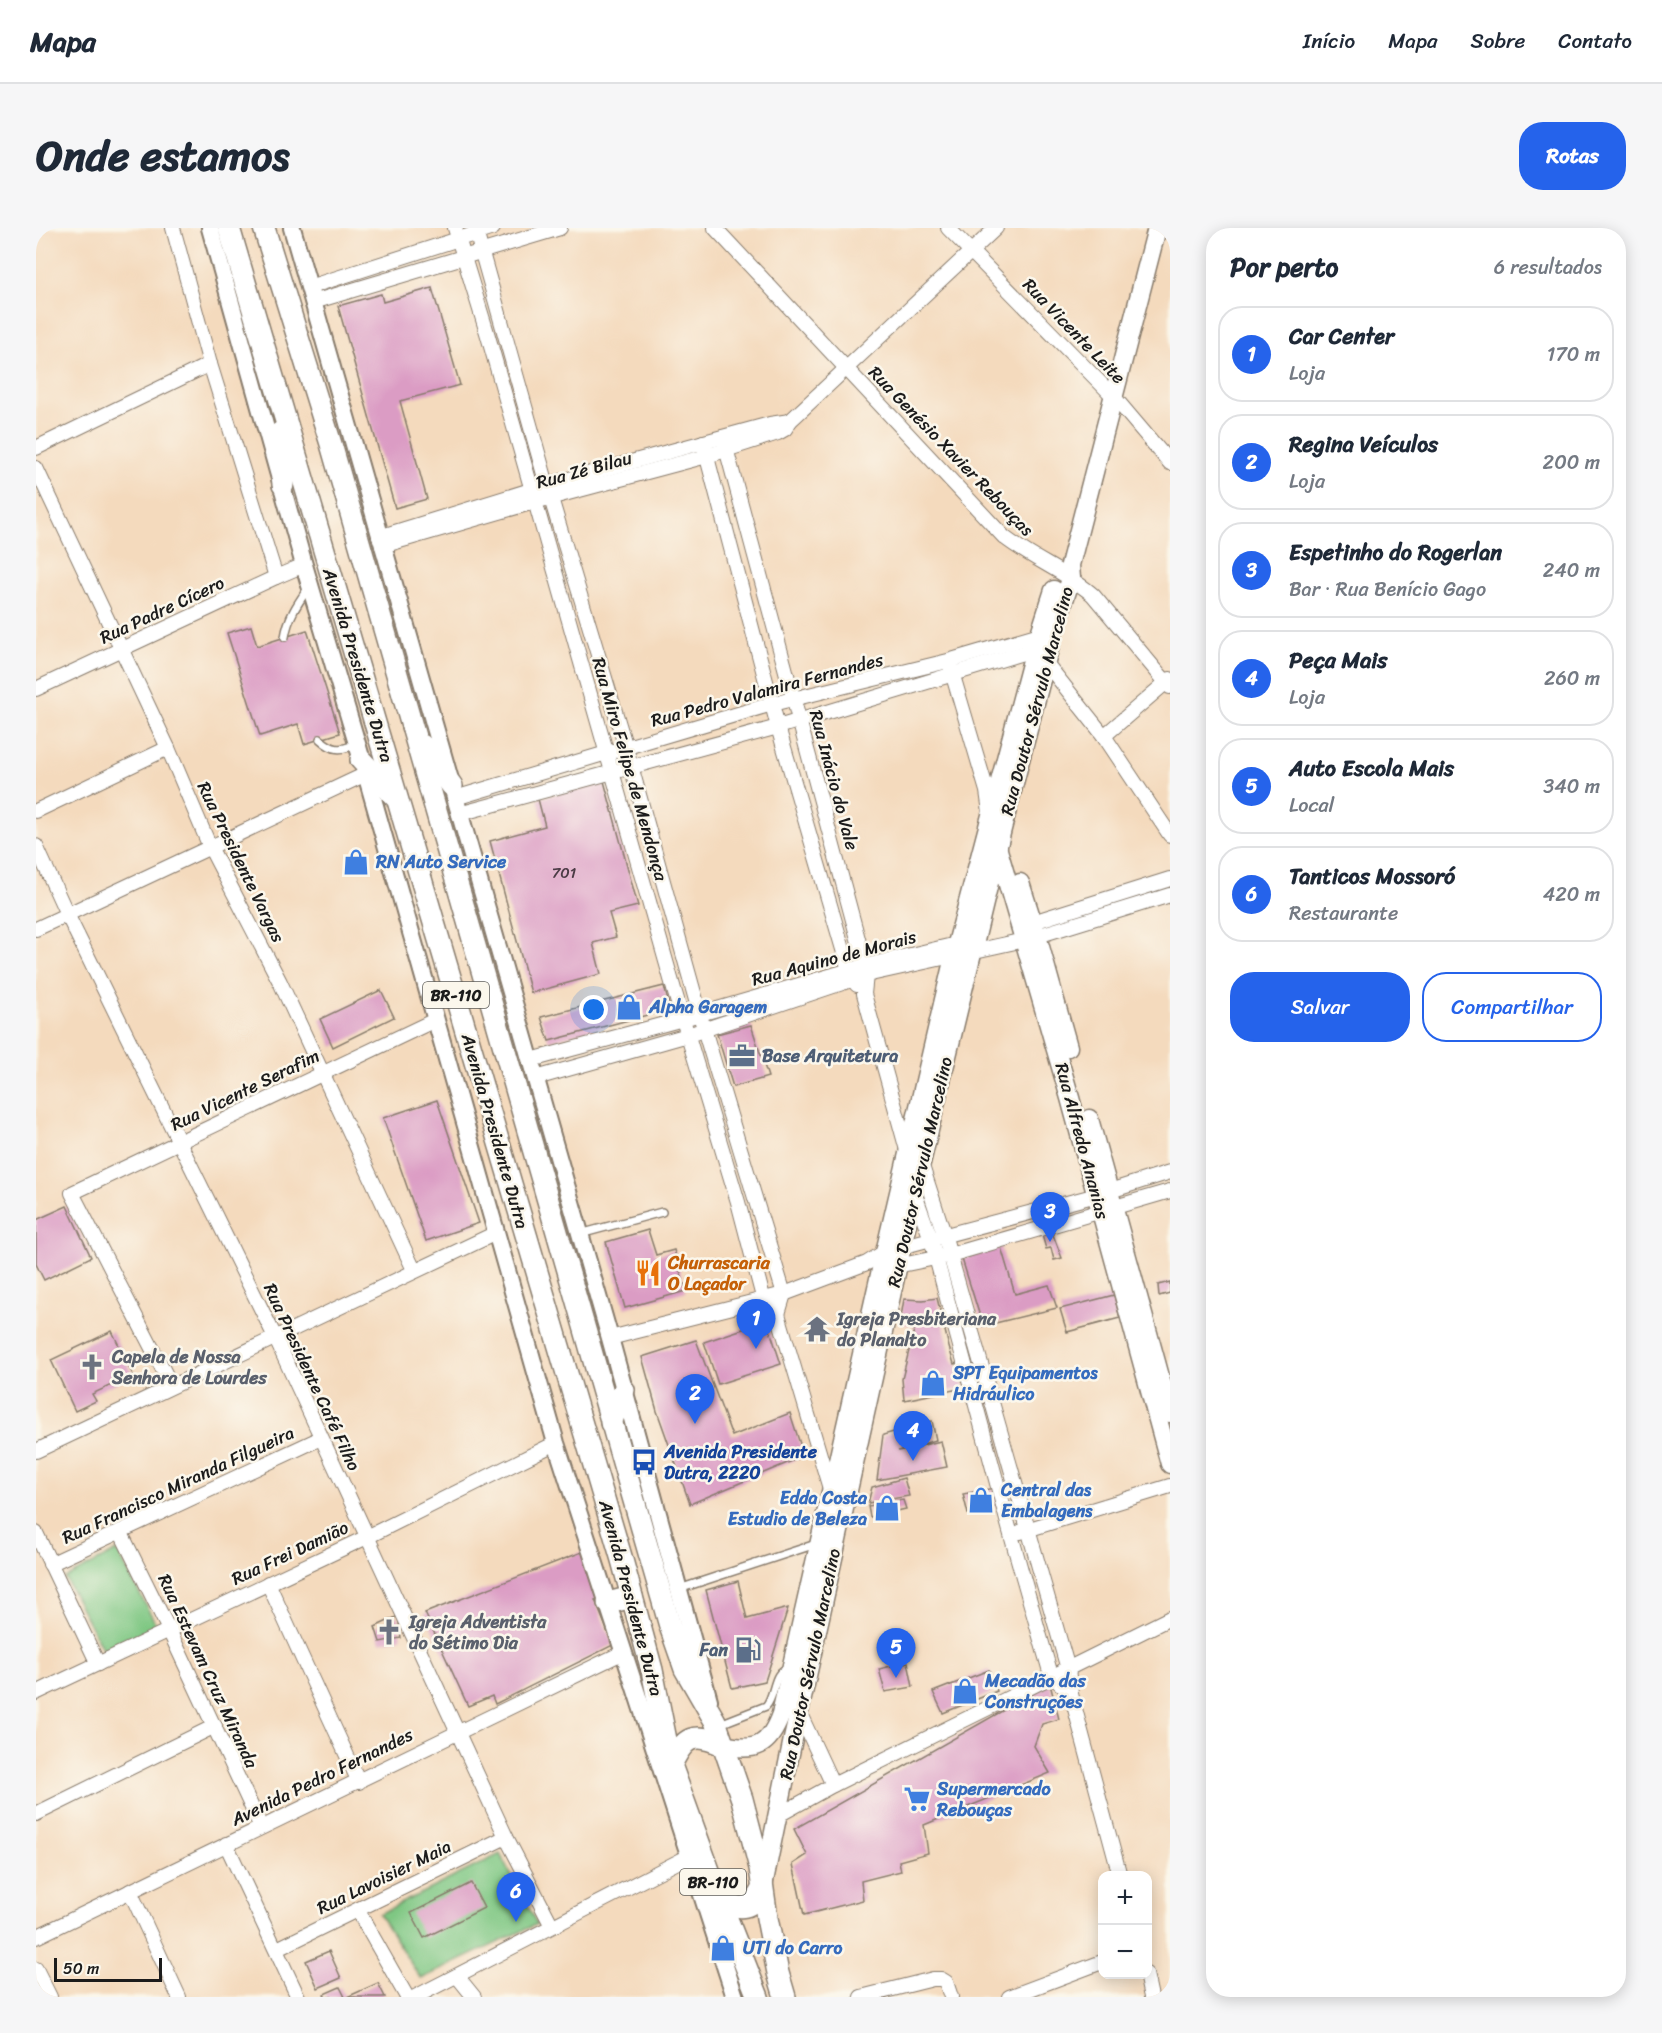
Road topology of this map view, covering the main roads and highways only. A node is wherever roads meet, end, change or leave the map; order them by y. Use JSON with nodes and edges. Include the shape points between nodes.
{"nodes":[{"id":1,"x":229,"y":228,"type":"edge"},
{"id":2,"x":264,"y":228,"type":"edge"},
{"id":3,"x":1157,"y":228,"type":"edge"},
{"id":4,"x":273,"y":261,"type":"junction"},
{"id":5,"x":241,"y":268,"type":"junction"},
{"id":6,"x":280,"y":401,"type":"junction"},
{"id":7,"x":283,"y":485,"type":"road end"},
{"id":8,"x":1045,"y":644,"type":"junction"},
{"id":9,"x":413,"y":733,"type":"junction"},
{"id":10,"x":361,"y":759,"type":"road end"},
{"id":11,"x":455,"y":800,"type":"road end"},
{"id":12,"x":399,"y":801,"type":"junction"},
{"id":13,"x":994,"y":810,"type":"junction"},
{"id":14,"x":998,"y":848,"type":"junction"},
{"id":15,"x":1031,"y":932,"type":"junction"},
{"id":16,"x":962,"y":950,"type":"junction"},
{"id":17,"x":915,"y":1160,"type":"junction"},
{"id":18,"x":1105,"y":1201,"type":"junction"},
{"id":19,"x":887,"y":1259,"type":"junction"},
{"id":20,"x":624,"y":1390,"type":"road end"},
{"id":21,"x":1170,"y":1413,"type":"edge"},
{"id":22,"x":611,"y":1424,"type":"junction"},
{"id":23,"x":1170,"y":1464,"type":"edge"},
{"id":24,"x":632,"y":1597,"type":"junction"},
{"id":25,"x":608,"y":1603,"type":"road end"},
{"id":26,"x":800,"y":1669,"type":"junction"},
{"id":27,"x":718,"y":1730,"type":"junction"},
{"id":28,"x":671,"y":1765,"type":"junction"},
{"id":29,"x":762,"y":1889,"type":"junction"},
{"id":30,"x":720,"y":1901,"type":"junction"},
{"id":31,"x":758,"y":1997,"type":"edge"},
{"id":32,"x":785,"y":1997,"type":"edge"}],
"edges":[{"from":1,"to":5,"type":"main road","name":"Avenida Presidente Dutra","number":"BR-110"},
{"from":2,"to":4,"type":"main road","name":"Avenida Presidente Dutra","number":"BR-110"},
{"from":3,"to":8,"type":"main road","name":"Rua Doutor Sérvulo Marcelino"},
{"from":4,"to":5,"type":"main road","via":[[268,277],[263,280],[251,279]]},
{"from":4,"to":9,"type":"main road","name":"Avenida Presidente Dutra","number":"BR-110","via":[[331,444]]},
{"from":5,"to":6,"type":"main road","name":"Avenida Presidente Dutra","number":"BR-110"},
{"from":6,"to":7,"type":"main road"},
{"from":6,"to":12,"type":"main road","name":"Avenida Presidente Dutra","number":"BR-110"},
{"from":8,"to":13,"type":"main road","name":"Rua Doutor Sérvulo Marcelino"},
{"from":8,"to":13,"type":"main road","name":"Rua Doutor Sérvulo Marcelino"},
{"from":9,"to":11,"type":"main road"},
{"from":9,"to":22,"type":"main road","name":"Avenida Presidente Dutra","number":"BR-110"},
{"from":10,"to":12,"type":"main road"},
{"from":12,"to":24,"type":"main road","name":"Avenida Presidente Dutra","number":"BR-110"},
{"from":13,"to":14,"type":"main road","name":"Rua Alfredo Ananias"},
{"from":13,"to":15,"type":"main road","name":"Rua Alfredo Ananias"},
{"from":13,"to":16,"type":"main road","name":"Rua Doutor Sérvulo Marcelino"},
{"from":14,"to":15,"type":"main road","name":"Rua Alfredo Ananias"},
{"from":14,"to":16,"type":"main road","name":"Rua Doutor Sérvulo Marcelino"},
{"from":15,"to":18,"type":"main road","name":"Rua Alfredo Ananias"},
{"from":16,"to":17,"type":"main road","name":"Rua Doutor Sérvulo Marcelino"},
{"from":17,"to":19,"type":"main road","name":"Rua Doutor Sérvulo Marcelino"},
{"from":17,"to":19,"type":"main road","name":"Rua Doutor Sérvulo Marcelino","via":[[914,1192]]},
{"from":18,"to":21,"type":"main road","name":"Rua Alfredo Ananias"},
{"from":18,"to":23,"type":"main road","name":"Rua Alfredo Ananias"},
{"from":19,"to":26,"type":"main road","name":"Rua Doutor Sérvulo Marcelino"},
{"from":19,"to":26,"type":"main road","name":"Rua Doutor Sérvulo Marcelino","via":[[819,1543]]},
{"from":20,"to":22,"type":"main road"},
{"from":22,"to":27,"type":"main road","name":"Avenida Presidente Dutra","number":"BR-110","via":[[685,1669]]},
{"from":24,"to":25,"type":"main road"},
{"from":24,"to":28,"type":"main road","name":"Avenida Presidente Dutra","number":"BR-110"},
{"from":26,"to":27,"type":"main road","name":"Rua Doutor Sérvulo Marcelino","via":[[770,1739],[751,1748]]},
{"from":26,"to":29,"type":"main road","name":"Rua Doutor Sérvulo Marcelino","via":[[800,1714]]},
{"from":27,"to":28,"type":"main road","via":[[687,1740]]},
{"from":27,"to":29,"type":"main road","name":"Avenida Presidente Dutra","number":"BR-110","via":[[756,1848]]},
{"from":28,"to":30,"type":"main road","name":"Avenida Presidente Dutra","number":"BR-110","via":[[695,1853]]},
{"from":29,"to":30,"type":"main road","via":[[756,1901],[747,1906]]},
{"from":29,"to":32,"type":"main road","name":"Avenida Presidente Dutra","number":"BR-110"},
{"from":30,"to":31,"type":"main road","name":"Avenida Presidente Dutra","number":"BR-110"}]}
